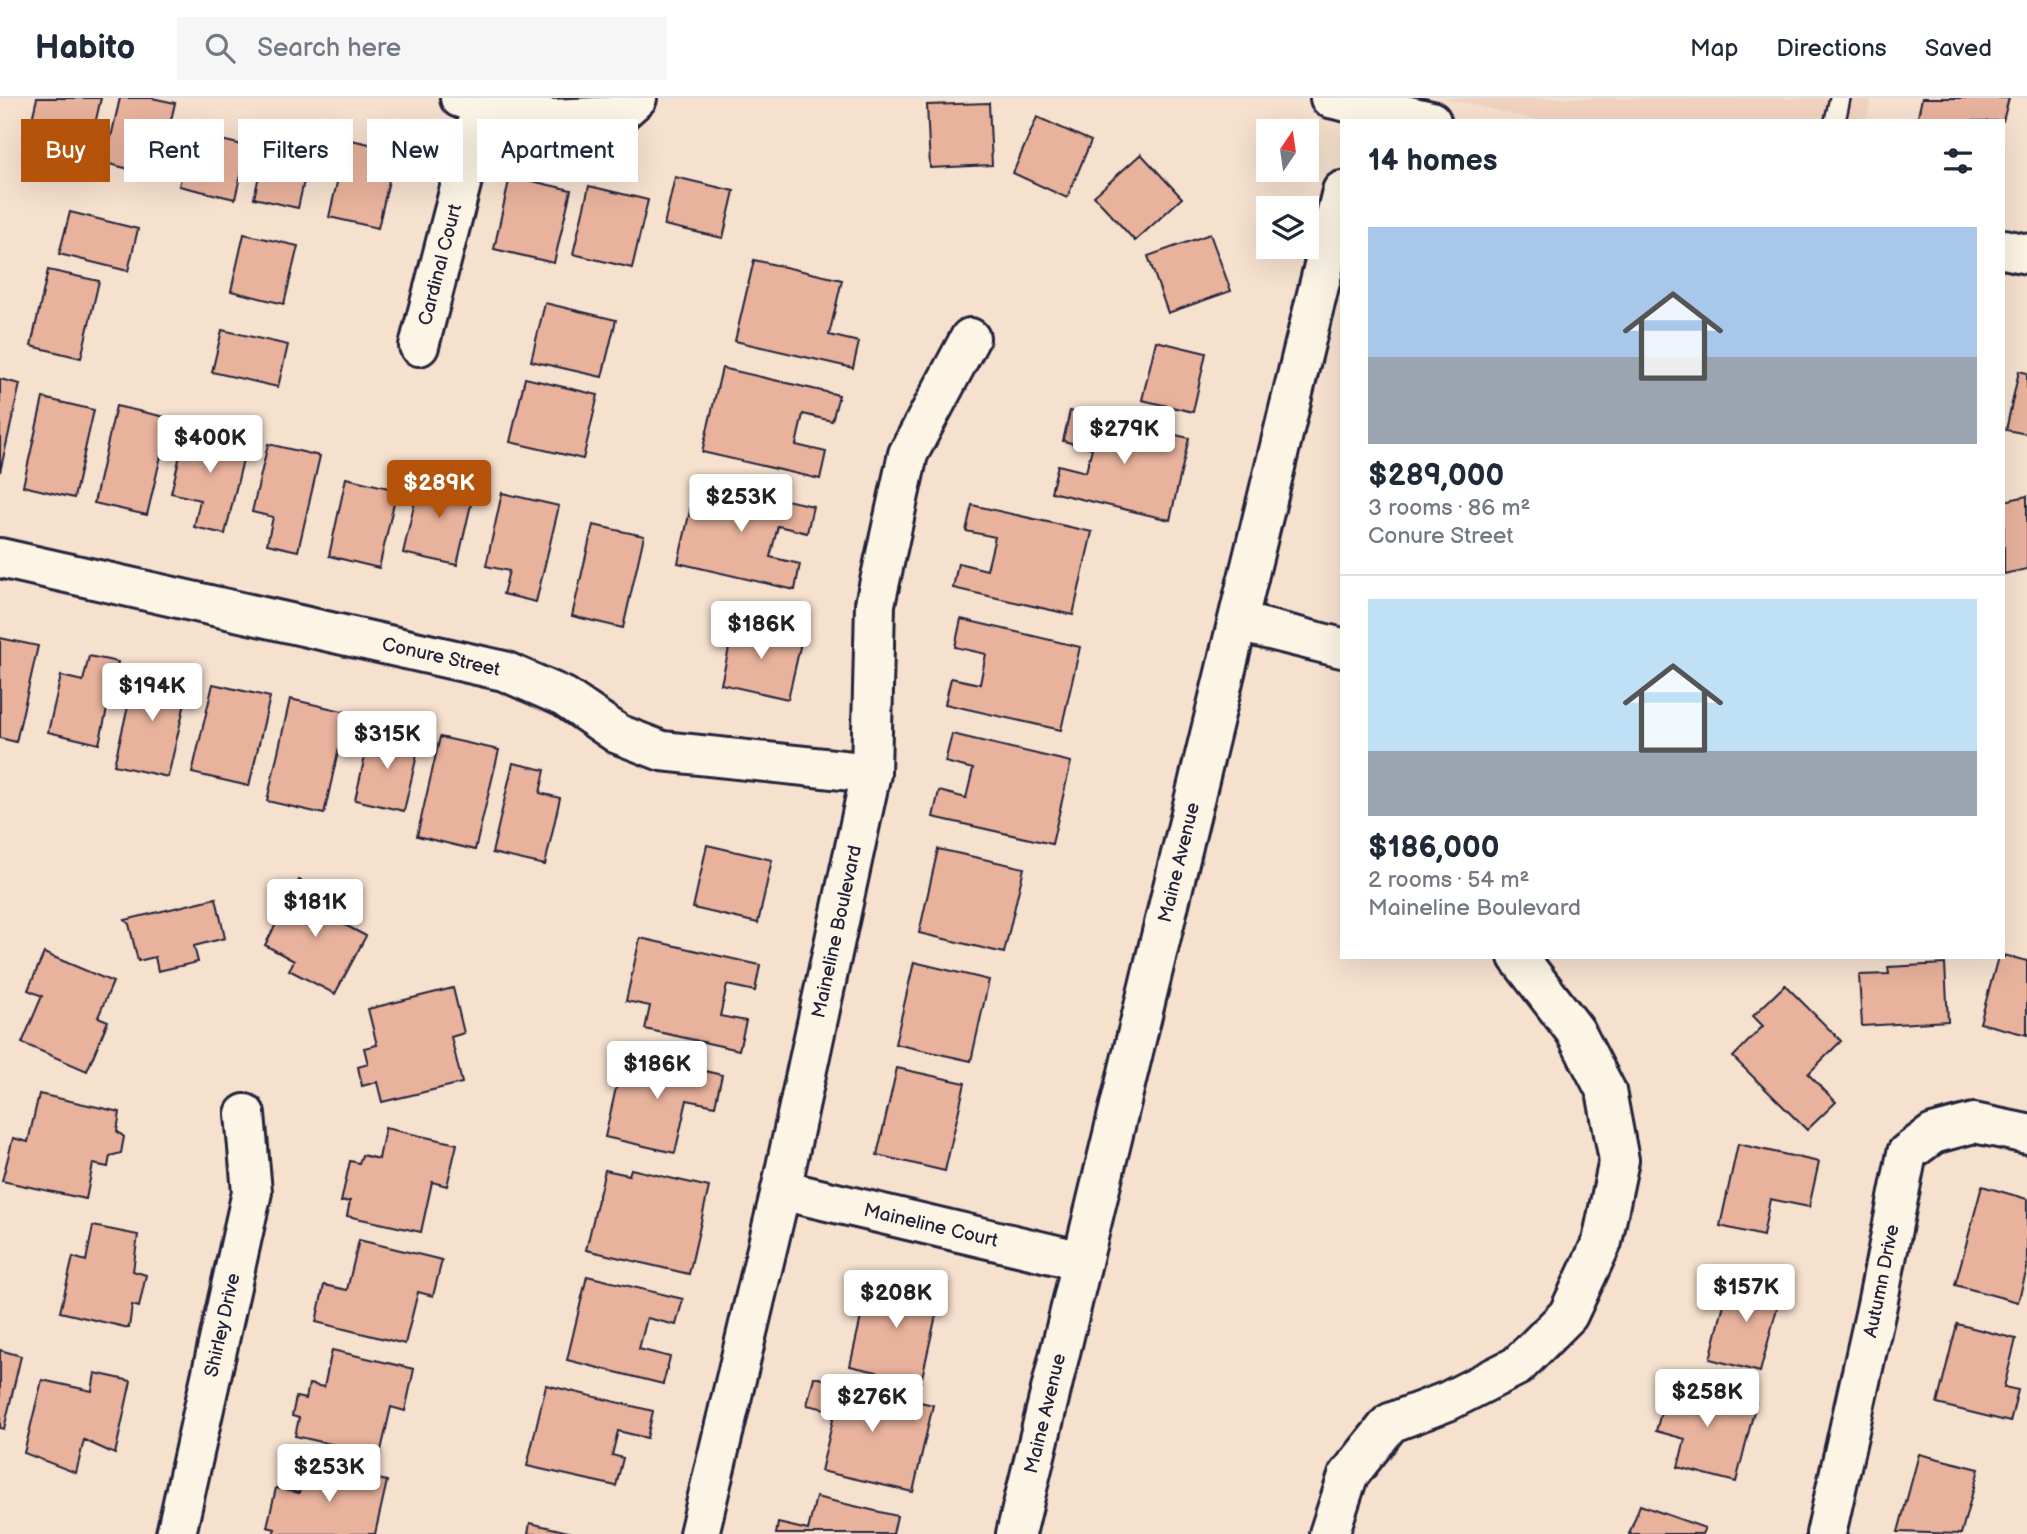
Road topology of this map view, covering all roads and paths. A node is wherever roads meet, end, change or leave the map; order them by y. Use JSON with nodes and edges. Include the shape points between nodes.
{"nodes":[{"id":1,"x":638,"y":98,"type":"edge"},
{"id":2,"x":1840,"y":98,"type":"edge"},
{"id":3,"x":471,"y":101,"type":"edge"},
{"id":4,"x":1354,"y":105,"type":"edge"},
{"id":5,"x":1421,"y":119,"type":"edge"},
{"id":6,"x":1835,"y":119,"type":"edge"},
{"id":7,"x":1340,"y":199,"type":"edge"},
{"id":8,"x":2005,"y":249,"type":"edge"},
{"id":9,"x":2027,"y":254,"type":"edge"},
{"id":10,"x":970,"y":338,"type":"dead end"},
{"id":11,"x":419,"y":346,"type":"dead end"},
{"id":12,"x":0,"y":558,"type":"edge"},
{"id":13,"x":1238,"y":622,"type":"junction"},
{"id":14,"x":1340,"y":648,"type":"edge"},
{"id":15,"x":871,"y":773,"type":"junction"},
{"id":16,"x":1520,"y":959,"type":"edge"},
{"id":17,"x":245,"y":1114,"type":"dead end"},
{"id":18,"x":2027,"y":1135,"type":"edge"},
{"id":19,"x":781,"y":1190,"type":"junction"},
{"id":20,"x":1082,"y":1261,"type":"junction"},
{"id":21,"x":176,"y":1534,"type":"edge"},
{"id":22,"x":699,"y":1534,"type":"edge"},
{"id":23,"x":1016,"y":1534,"type":"edge"},
{"id":24,"x":1329,"y":1534,"type":"edge"},
{"id":25,"x":1826,"y":1534,"type":"edge"}],
"edges":[{"from":1,"to":3,"type":"street","via":[[617,116],[551,119]]},
{"from":2,"to":6,"type":"lane"},
{"from":3,"to":11,"type":"street","name":"Cardinal Court"},
{"from":4,"to":5,"type":"street"},
{"from":7,"to":13,"type":"street","name":"Maine Avenue"},
{"from":8,"to":9,"type":"street"},
{"from":10,"to":15,"type":"street","name":"Maineline Boulevard","via":[[908,454],[875,604]]},
{"from":12,"to":15,"type":"street","name":"Conure Street","via":[[504,671],[564,697],[618,734],[662,751]]},
{"from":13,"to":14,"type":"street"},
{"from":13,"to":20,"type":"street","name":"Maine Avenue"},
{"from":15,"to":19,"type":"street","name":"Maineline Boulevard"},
{"from":16,"to":24,"type":"street","via":[[1575,1031],[1606,1091],[1619,1160],[1602,1242],[1568,1315],[1517,1366],[1448,1401],[1390,1423],[1348,1476]]},
{"from":17,"to":21,"type":"street","name":"Shirley Drive","via":[[252,1192]]},
{"from":18,"to":25,"type":"street","name":"Autumn Drive","via":[[1974,1123],[1933,1134],[1907,1153]]},
{"from":19,"to":20,"type":"street","name":"Maineline Court"},
{"from":19,"to":22,"type":"street","name":"Maineline Boulevard"},
{"from":20,"to":23,"type":"street","name":"Maine Avenue"}]}
